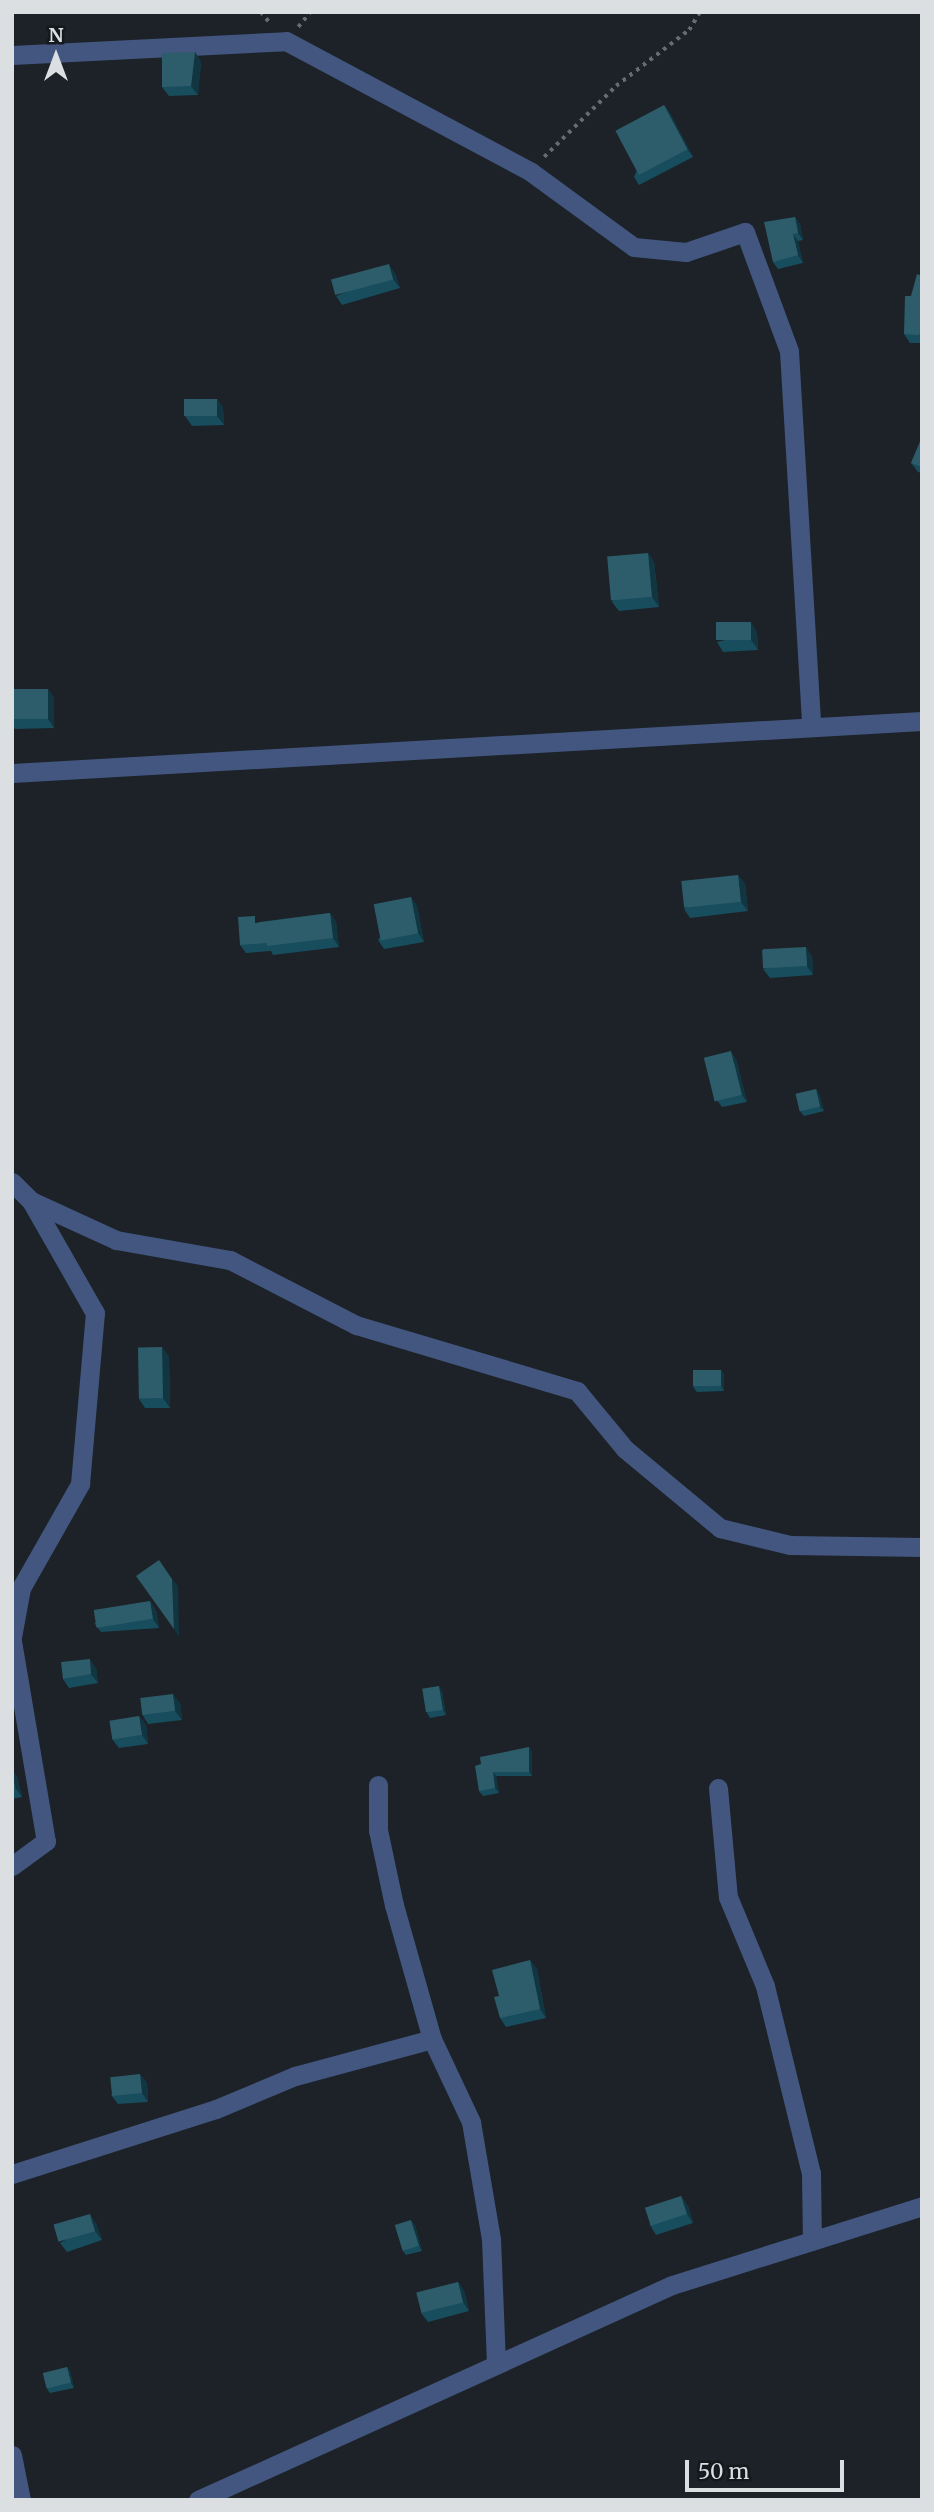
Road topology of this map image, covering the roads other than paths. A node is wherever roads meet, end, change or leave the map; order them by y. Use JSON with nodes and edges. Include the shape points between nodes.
{"nodes":[{"id":1,"x":12,"y":55,"type":"edge"},
{"id":2,"x":922,"y":721,"type":"edge"},
{"id":3,"x":811,"y":726,"type":"junction"},
{"id":4,"x":12,"y":773,"type":"edge"},
{"id":5,"x":12,"y":1182,"type":"edge"},
{"id":6,"x":31,"y":1201,"type":"junction"},
{"id":7,"x":922,"y":1547,"type":"edge"},
{"id":8,"x":12,"y":1639,"type":"edge"},
{"id":9,"x":378,"y":1785,"type":"dead end"},
{"id":10,"x":718,"y":1788,"type":"dead end"},
{"id":11,"x":12,"y":1866,"type":"edge"},
{"id":12,"x":432,"y":2039,"type":"junction"},
{"id":13,"x":12,"y":2174,"type":"edge"},
{"id":14,"x":922,"y":2206,"type":"edge"},
{"id":15,"x":812,"y":2241,"type":"junction"},
{"id":16,"x":496,"y":2364,"type":"junction"},
{"id":17,"x":12,"y":2455,"type":"edge"},
{"id":18,"x":21,"y":2500,"type":"edge"},
{"id":19,"x":198,"y":2500,"type":"edge"}],
"edges":[{"from":1,"to":3,"type":"street","via":[[286,41],[531,172],[634,247],[686,252],[745,232],[789,351]]},
{"from":2,"to":3,"type":"street"},
{"from":3,"to":4,"type":"street"},
{"from":5,"to":6,"type":"street"},
{"from":6,"to":7,"type":"street","via":[[116,1240],[230,1260],[356,1325],[577,1391],[625,1449],[720,1528],[790,1545]]},
{"from":6,"to":8,"type":"street","via":[[95,1313],[80,1484],[21,1588]]},
{"from":8,"to":11,"type":"street","via":[[46,1840]]},
{"from":9,"to":12,"type":"street","via":[[378,1830]]},
{"from":10,"to":15,"type":"street","via":[[728,1897],[765,1986],[811,2173]]},
{"from":12,"to":13,"type":"street","via":[[295,2076],[216,2109]]},
{"from":12,"to":16,"type":"street","via":[[471,2123],[491,2239]]},
{"from":14,"to":15,"type":"street"},
{"from":15,"to":16,"type":"street","via":[[672,2285]]},
{"from":16,"to":19,"type":"street"},
{"from":17,"to":18,"type":"street"}]}
